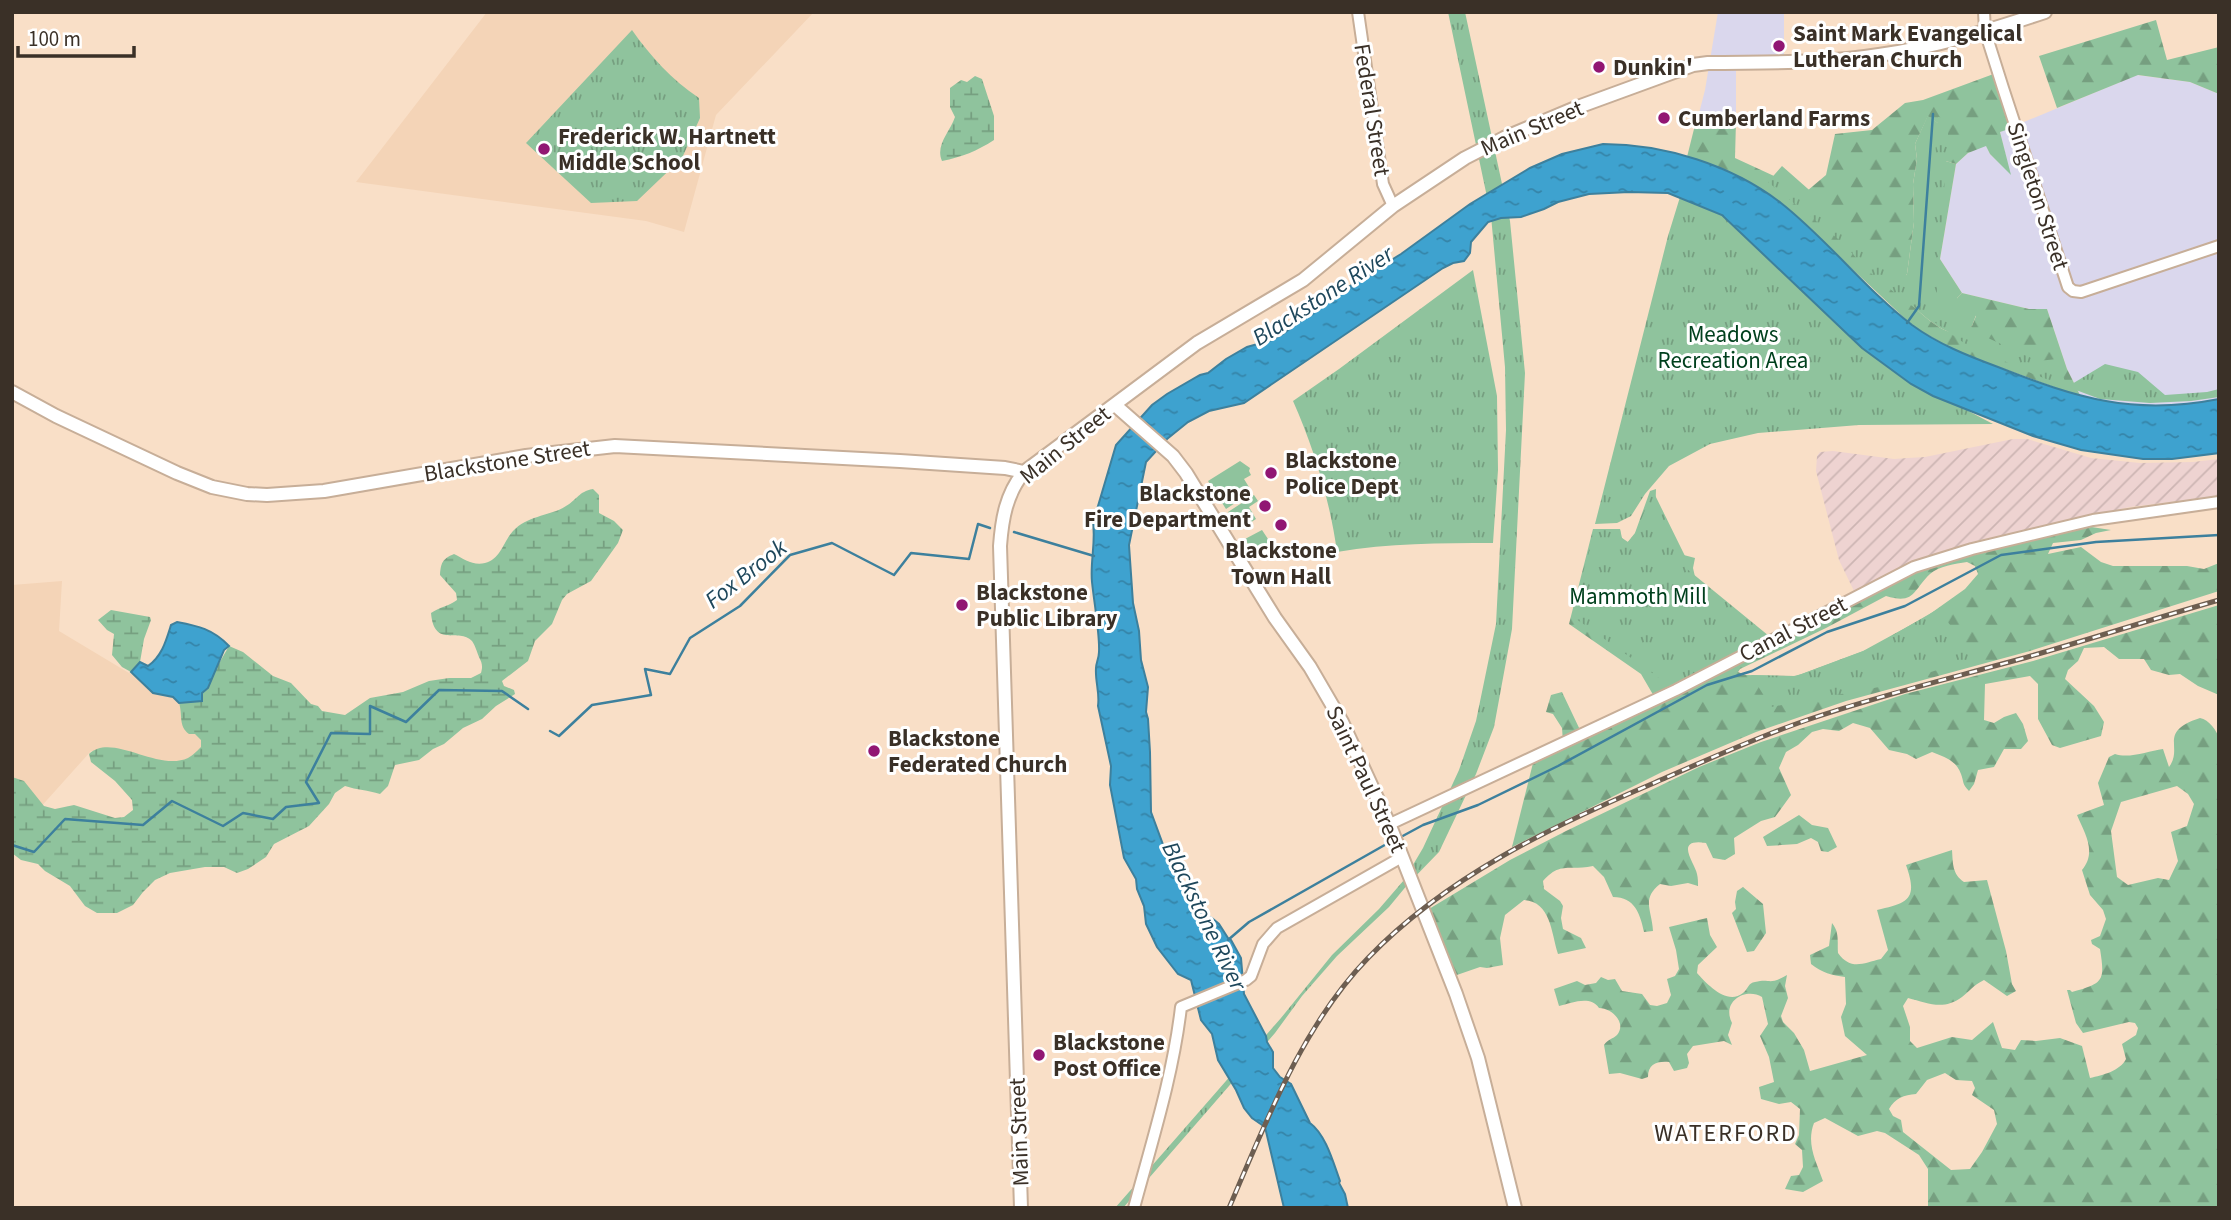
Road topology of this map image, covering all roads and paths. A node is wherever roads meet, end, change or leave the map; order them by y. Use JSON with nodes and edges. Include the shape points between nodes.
{"nodes":[{"id":1,"x":1358,"y":12,"type":"edge"},
{"id":2,"x":1984,"y":12,"type":"edge"},
{"id":3,"x":2045,"y":12,"type":"edge"},
{"id":4,"x":1986,"y":31,"type":"junction"},
{"id":5,"x":1393,"y":206,"type":"junction"},
{"id":6,"x":2219,"y":246,"type":"edge"},
{"id":7,"x":12,"y":391,"type":"edge"},
{"id":8,"x":1115,"y":405,"type":"junction"},
{"id":9,"x":1024,"y":472,"type":"junction"},
{"id":10,"x":2219,"y":502,"type":"edge"},
{"id":11,"x":1390,"y":824,"type":"junction"},
{"id":12,"x":1402,"y":857,"type":"junction"},
{"id":13,"x":1021,"y":1208,"type":"edge"},
{"id":14,"x":1134,"y":1208,"type":"edge"},
{"id":15,"x":1515,"y":1208,"type":"edge"}],
"edges":[{"from":1,"to":5,"type":"street","name":"Federal Street","via":[[1383,184]]},
{"from":2,"to":4,"type":"street"},
{"from":3,"to":4,"type":"main road","name":"Main Street"},
{"from":4,"to":5,"type":"main road","name":"Main Street","via":[[1873,56],[1700,64],[1578,107],[1487,146]]},
{"from":4,"to":6,"type":"street","name":"Singleton Street","via":[[2068,288],[2081,292]]},
{"from":5,"to":8,"type":"main road","name":"Main Street","via":[[1303,280],[1197,343]]},
{"from":7,"to":9,"type":"main road","name":"Blackstone Street","via":[[154,463],[211,487],[247,494],[324,491],[526,456],[615,446]]},
{"from":8,"to":9,"type":"main road","name":"Main Street"},
{"from":8,"to":11,"type":"main road","name":"Saint Paul Street","via":[[1173,456],[1201,495],[1342,722]]},
{"from":9,"to":13,"type":"main road","name":"Main Street","via":[[1008,499],[1000,546]]},
{"from":10,"to":11,"type":"street","name":"Canal Street","via":[[2093,520],[1914,567],[1676,690]]},
{"from":11,"to":12,"type":"main road","name":"Saint Paul Street"},
{"from":12,"to":14,"type":"street","via":[[1277,928],[1263,944],[1246,980],[1181,1007],[1168,1084]]},
{"from":12,"to":15,"type":"main road","name":"Saint Paul Street","via":[[1478,1058]]}]}
